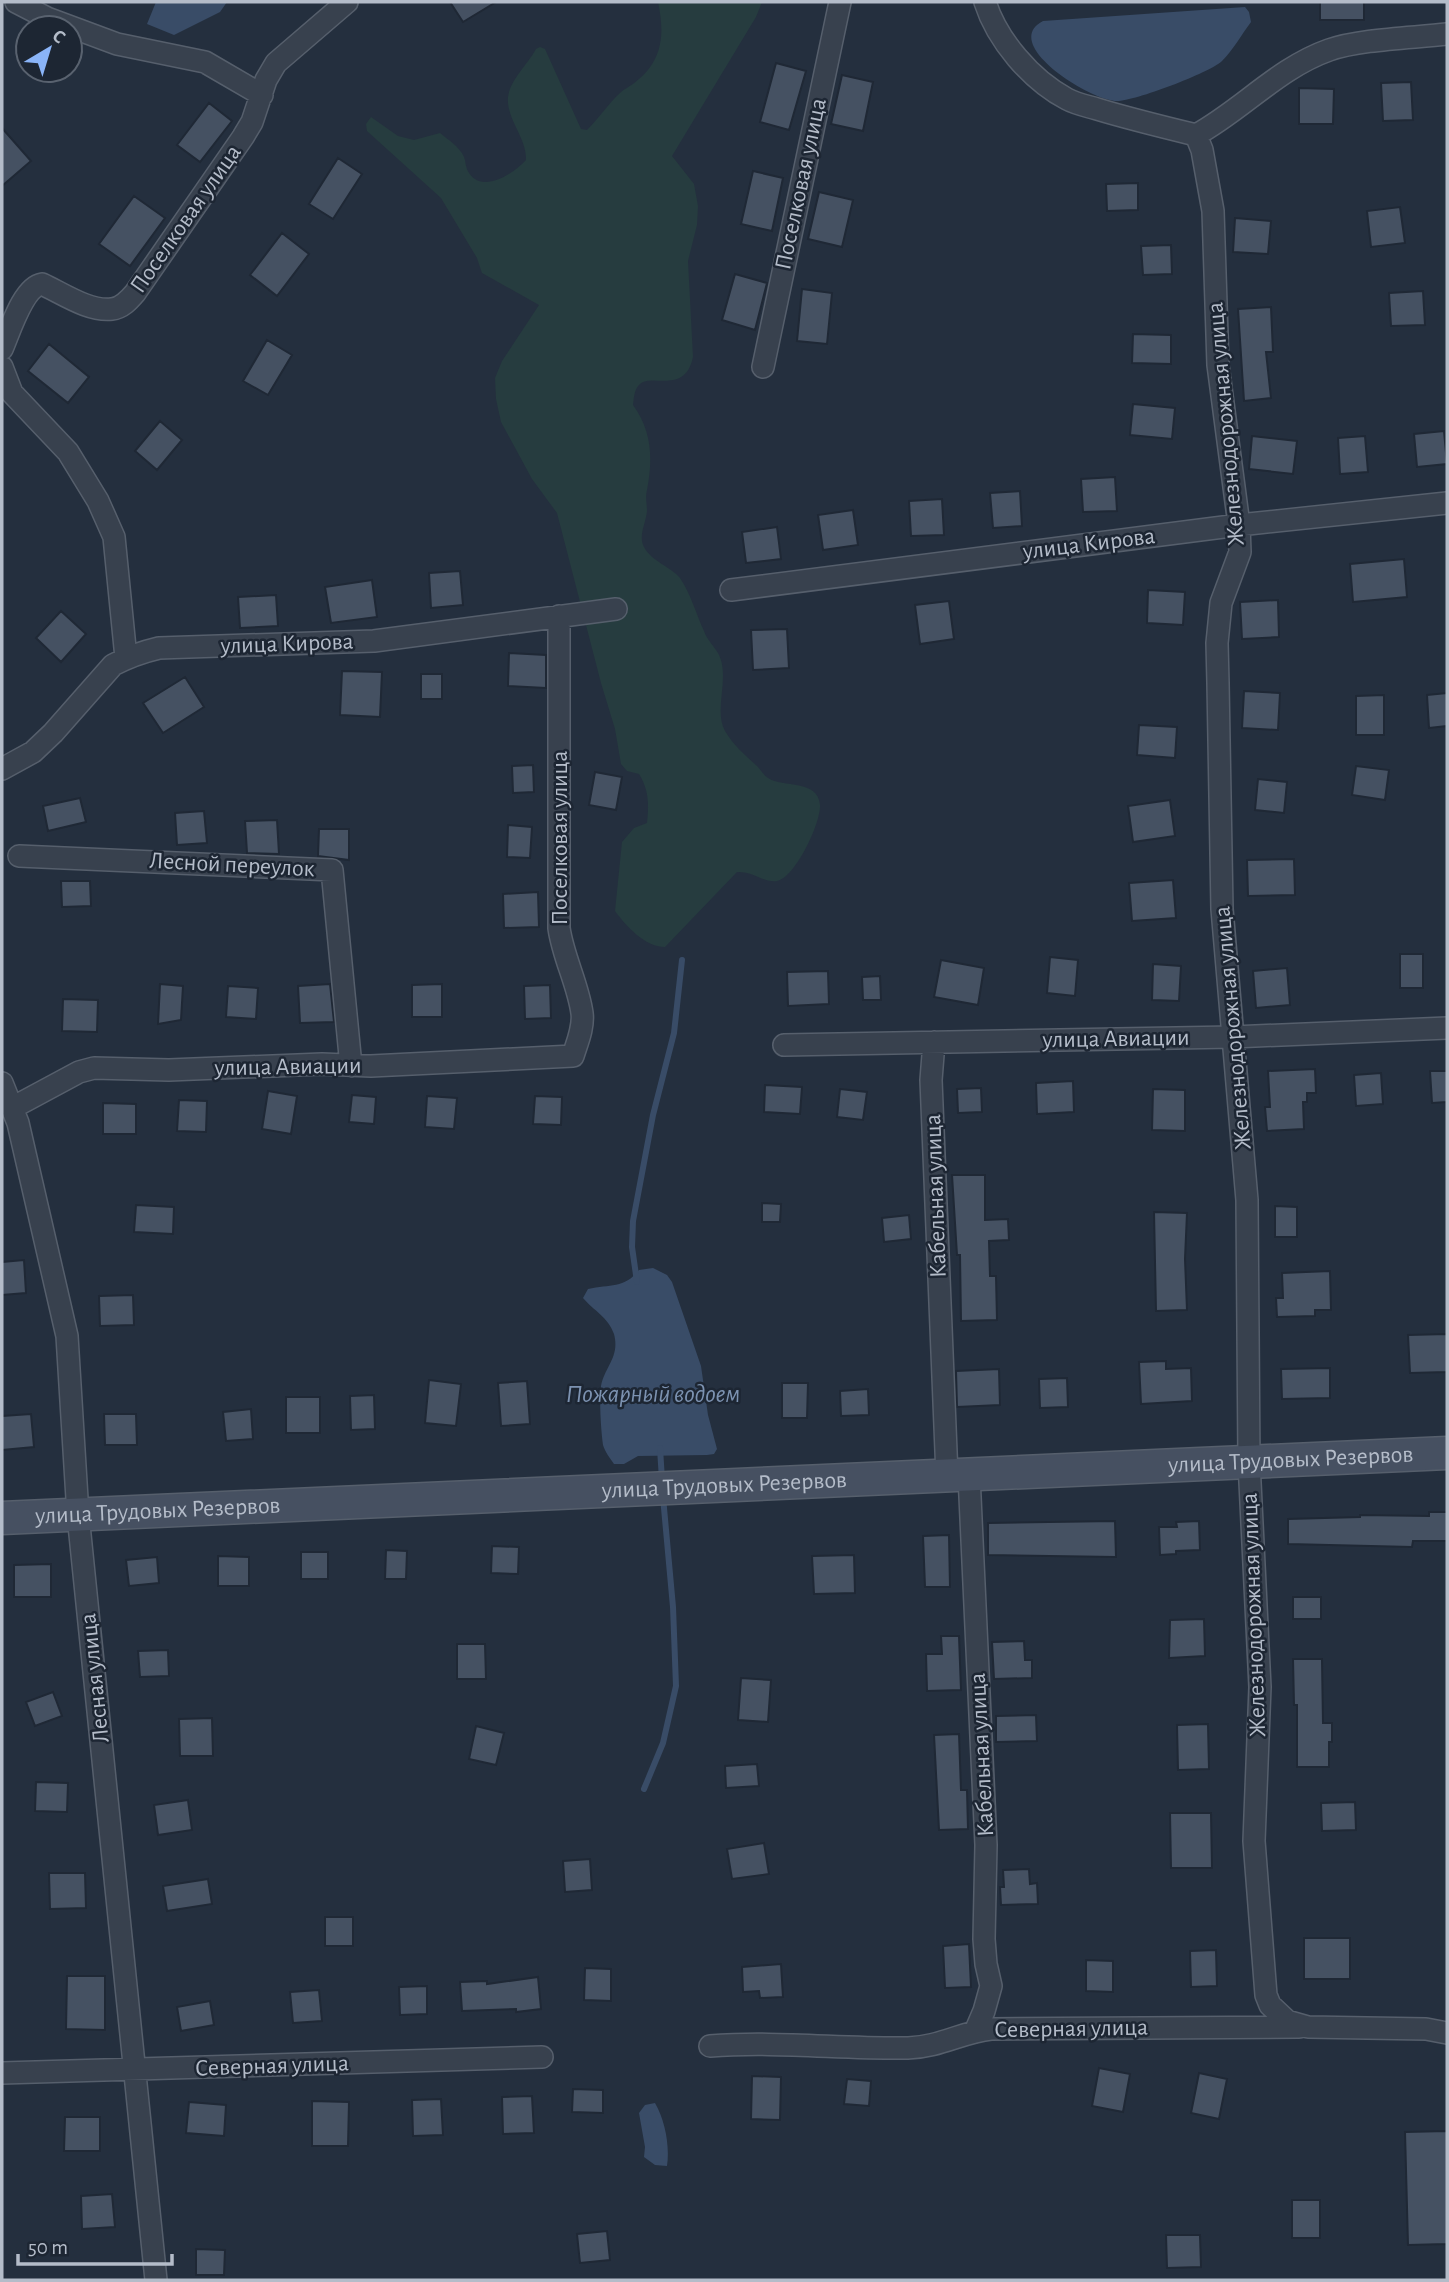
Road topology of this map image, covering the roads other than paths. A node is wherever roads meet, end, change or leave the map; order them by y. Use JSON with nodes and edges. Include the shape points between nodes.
{"nodes":[{"id":1,"x":16,"y":2,"type":"edge"},
{"id":2,"x":347,"y":2,"type":"edge"},
{"id":3,"x":840,"y":2,"type":"edge"},
{"id":4,"x":985,"y":2,"type":"edge"},
{"id":5,"x":1447,"y":34,"type":"edge"},
{"id":6,"x":262,"y":95,"type":"junction"},
{"id":7,"x":1196,"y":135,"type":"junction"},
{"id":8,"x":2,"y":349,"type":"edge"},
{"id":9,"x":2,"y":367,"type":"edge"},
{"id":10,"x":763,"y":367,"type":"dead end"},
{"id":11,"x":1447,"y":503,"type":"edge"},
{"id":12,"x":1239,"y":525,"type":"junction"},
{"id":13,"x":731,"y":590,"type":"dead end"},
{"id":14,"x":616,"y":609,"type":"dead end"},
{"id":15,"x":559,"y":617,"type":"junction"},
{"id":16,"x":126,"y":658,"type":"junction"},
{"id":17,"x":2,"y":769,"type":"edge"},
{"id":18,"x":19,"y":856,"type":"dead end"},
{"id":19,"x":1447,"y":1028,"type":"edge"},
{"id":20,"x":1233,"y":1037,"type":"junction"},
{"id":21,"x":934,"y":1042,"type":"junction"},
{"id":22,"x":784,"y":1045,"type":"dead end"},
{"id":23,"x":573,"y":1056,"type":"joint"},
{"id":24,"x":351,"y":1066,"type":"junction"},
{"id":25,"x":2,"y":1083,"type":"edge"},
{"id":26,"x":12,"y":1108,"type":"junction"},
{"id":27,"x":1447,"y":1453,"type":"edge"},
{"id":28,"x":1249,"y":1462,"type":"junction"},
{"id":29,"x":958,"y":1475,"type":"junction"},
{"id":30,"x":78,"y":1515,"type":"junction"},
{"id":31,"x":2,"y":1518,"type":"edge"},
{"id":32,"x":1308,"y":2027,"type":"junction"},
{"id":33,"x":975,"y":2032,"type":"junction"},
{"id":34,"x":1445,"y":2032,"type":"edge"},
{"id":35,"x":710,"y":2046,"type":"dead end"},
{"id":36,"x":542,"y":2057,"type":"dead end"},
{"id":37,"x":135,"y":2071,"type":"junction"},
{"id":38,"x":2,"y":2074,"type":"edge"},
{"id":39,"x":156,"y":2280,"type":"edge"}],
"edges":[{"from":1,"to":6,"type":"street","via":[[117,44],[205,62]]},
{"from":2,"to":6,"type":"street","via":[[276,63]]},
{"from":3,"to":10,"type":"street","name":"Поселковая улица"},
{"from":4,"to":7,"type":"street","via":[[1015,54],[1068,100]]},
{"from":5,"to":7,"type":"street","via":[[1329,50],[1267,85]]},
{"from":6,"to":8,"type":"street","name":"Поселковая улица","via":[[243,137],[125,304],[112,309],[93,307],[42,284],[34,285]]},
{"from":7,"to":12,"type":"street","name":"Железнодорожная улица","via":[[1213,211],[1218,365]]},
{"from":9,"to":16,"type":"street","via":[[12,393],[68,452],[114,537]]},
{"from":11,"to":12,"type":"street","name":"улица Кирова"},
{"from":12,"to":13,"type":"street","name":"улица Кирова"},
{"from":12,"to":20,"type":"street","name":"Железнодорожная улица","via":[[1240,552],[1221,603],[1217,643],[1222,909]]},
{"from":14,"to":15,"type":"street","name":"улица Кирова"},
{"from":15,"to":16,"type":"street","name":"улица Кирова","via":[[374,641],[159,648]]},
{"from":15,"to":23,"type":"street","name":"Поселковая улица","via":[[559,928],[582,1014]]},
{"from":16,"to":17,"type":"street","name":"улица Кирова","via":[[113,665],[33,752]]},
{"from":18,"to":24,"type":"street","name":"Лесной переулок","via":[[332,870]]},
{"from":19,"to":20,"type":"street","name":"улица Авиации"},
{"from":20,"to":21,"type":"street","name":"улица Авиации"},
{"from":20,"to":28,"type":"street","name":"Железнодорожная улица","via":[[1247,1200]]},
{"from":21,"to":22,"type":"street","name":"улица Авиации"},
{"from":21,"to":29,"type":"street","name":"Кабельная улица","via":[[931,1080]]},
{"from":23,"to":24,"type":"street","name":"улица Авиации"},
{"from":24,"to":26,"type":"street","name":"улица Авиации","via":[[94,1068]]},
{"from":25,"to":26,"type":"street","name":"Лесная улица"},
{"from":26,"to":30,"type":"street","name":"Лесная улица","via":[[67,1336]]},
{"from":27,"to":28,"type":"main road","name":"улица Трудовых Резервов"},
{"from":28,"to":29,"type":"main road","name":"улица Трудовых Резервов"},
{"from":28,"to":32,"type":"street","name":"Железнодорожная улица","via":[[1260,1687],[1255,1841],[1264,1977],[1266,1995],[1276,2012]]},
{"from":29,"to":30,"type":"main road","name":"улица Трудовых Резервов"},
{"from":29,"to":33,"type":"street","name":"Кабельная улица","via":[[986,1845],[984,1939],[991,1986]]},
{"from":30,"to":31,"type":"main road","name":"улица Трудовых Резервов"},
{"from":30,"to":37,"type":"street","name":"Лесная улица"},
{"from":32,"to":33,"type":"street","name":"Северная улица"},
{"from":32,"to":34,"type":"street","name":"Железнодорожная улица"},
{"from":33,"to":35,"type":"street","name":"Северная улица","via":[[908,2048]]},
{"from":36,"to":37,"type":"street","name":"Северная улица"},
{"from":37,"to":38,"type":"street","name":"Северная улица"},
{"from":37,"to":39,"type":"street","name":"Лесная улица"}]}
